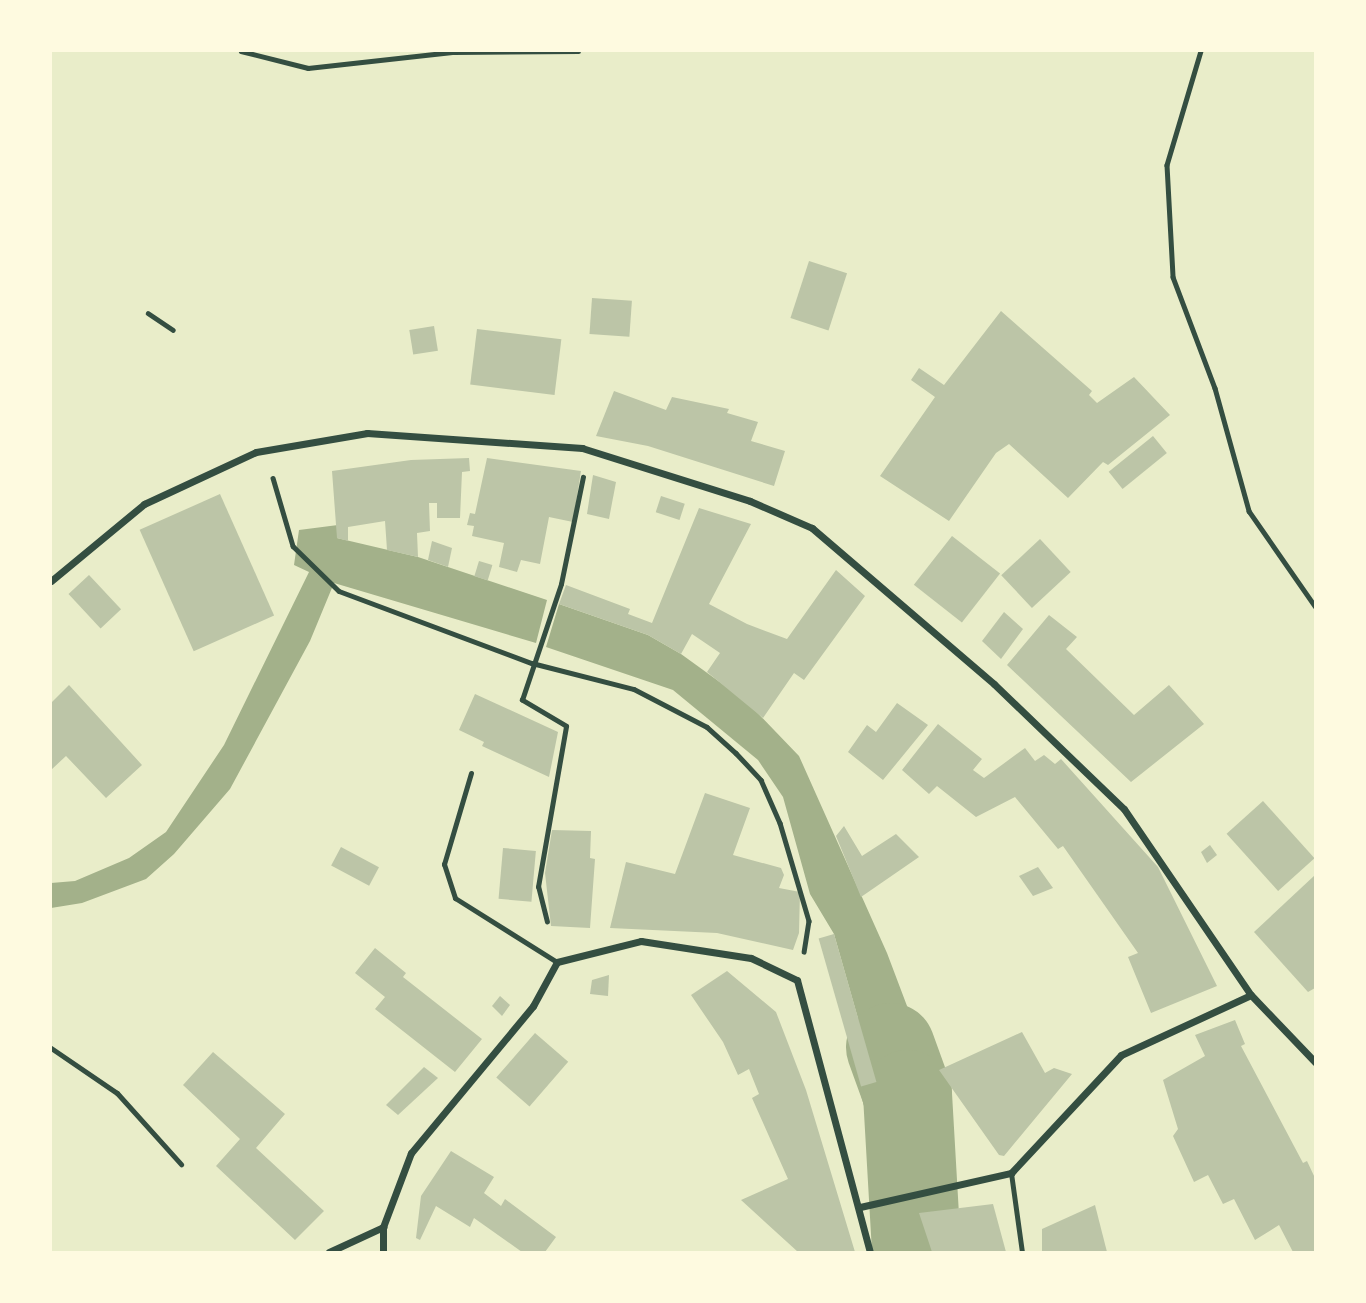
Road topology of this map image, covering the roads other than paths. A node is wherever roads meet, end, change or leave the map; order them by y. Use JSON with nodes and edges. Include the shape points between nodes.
{"nodes":[{"id":1,"x":51,"y":581,"type":"edge"},
{"id":2,"x":471,"y":773,"type":"dead end"},
{"id":3,"x":556,"y":962,"type":"junction"},
{"id":4,"x":1251,"y":995,"type":"junction"},
{"id":5,"x":51,"y":1048,"type":"edge"},
{"id":6,"x":1315,"y":1062,"type":"edge"},
{"id":7,"x":181,"y":1164,"type":"dead end"},
{"id":8,"x":1010,"y":1173,"type":"junction"},
{"id":9,"x":860,"y":1207,"type":"junction"},
{"id":10,"x":383,"y":1227,"type":"junction"},
{"id":11,"x":328,"y":1252,"type":"edge"},
{"id":12,"x":383,"y":1252,"type":"edge"},
{"id":13,"x":870,"y":1252,"type":"edge"},
{"id":14,"x":1022,"y":1252,"type":"edge"}],
"edges":[{"from":1,"to":4,"type":"street","via":[[144,504],[265,450],[367,433],[582,448],[750,501],[812,528],[994,684],[1124,809]]},
{"from":2,"to":3,"type":"lane","via":[[444,864],[455,898]]},
{"from":3,"to":9,"type":"street","via":[[641,941],[751,958],[797,981]]},
{"from":3,"to":10,"type":"street","via":[[533,1006],[411,1153]]},
{"from":4,"to":6,"type":"street"},
{"from":4,"to":8,"type":"street","via":[[1121,1055]]},
{"from":5,"to":7,"type":"lane","via":[[117,1093]]},
{"from":8,"to":9,"type":"street"},
{"from":8,"to":14,"type":"lane"},
{"from":9,"to":13,"type":"street"},
{"from":10,"to":11,"type":"street"},
{"from":10,"to":12,"type":"street"}]}
